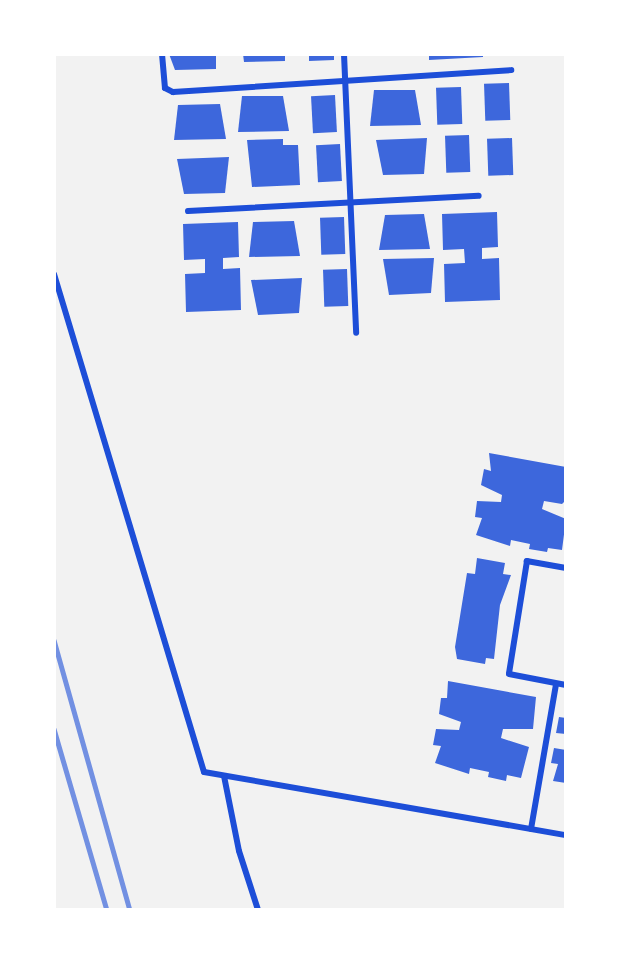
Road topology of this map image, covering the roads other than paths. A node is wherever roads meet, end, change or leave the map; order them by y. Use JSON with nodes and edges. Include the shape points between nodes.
{"nodes":[{"id":1,"x":162,"y":54,"type":"edge"},
{"id":2,"x":344,"y":54,"type":"edge"},
{"id":3,"x":511,"y":70,"type":"dead end"},
{"id":4,"x":345,"y":78,"type":"junction"},
{"id":5,"x":479,"y":196,"type":"dead end"},
{"id":6,"x":350,"y":202,"type":"junction"},
{"id":7,"x":188,"y":211,"type":"dead end"},
{"id":8,"x":54,"y":274,"type":"edge"},
{"id":9,"x":356,"y":333,"type":"dead end"},
{"id":10,"x":566,"y":568,"type":"edge"},
{"id":11,"x":556,"y":684,"type":"junction"},
{"id":12,"x":566,"y":685,"type":"edge"},
{"id":13,"x":224,"y":776,"type":"junction"},
{"id":14,"x":531,"y":829,"type":"junction"},
{"id":15,"x":566,"y":835,"type":"edge"},
{"id":16,"x":258,"y":910,"type":"edge"}],
"edges":[{"from":1,"to":4,"type":"street","via":[[165,88],[173,92]]},
{"from":2,"to":4,"type":"street"},
{"from":3,"to":4,"type":"street"},
{"from":4,"to":6,"type":"street"},
{"from":5,"to":6,"type":"street"},
{"from":6,"to":7,"type":"street"},
{"from":6,"to":9,"type":"street"},
{"from":8,"to":13,"type":"street","via":[[204,772]]},
{"from":10,"to":11,"type":"street","via":[[526,561],[509,674]]},
{"from":11,"to":12,"type":"street"},
{"from":11,"to":14,"type":"street"},
{"from":13,"to":14,"type":"street"},
{"from":13,"to":16,"type":"street","via":[[239,851]]},
{"from":14,"to":15,"type":"street"}]}
